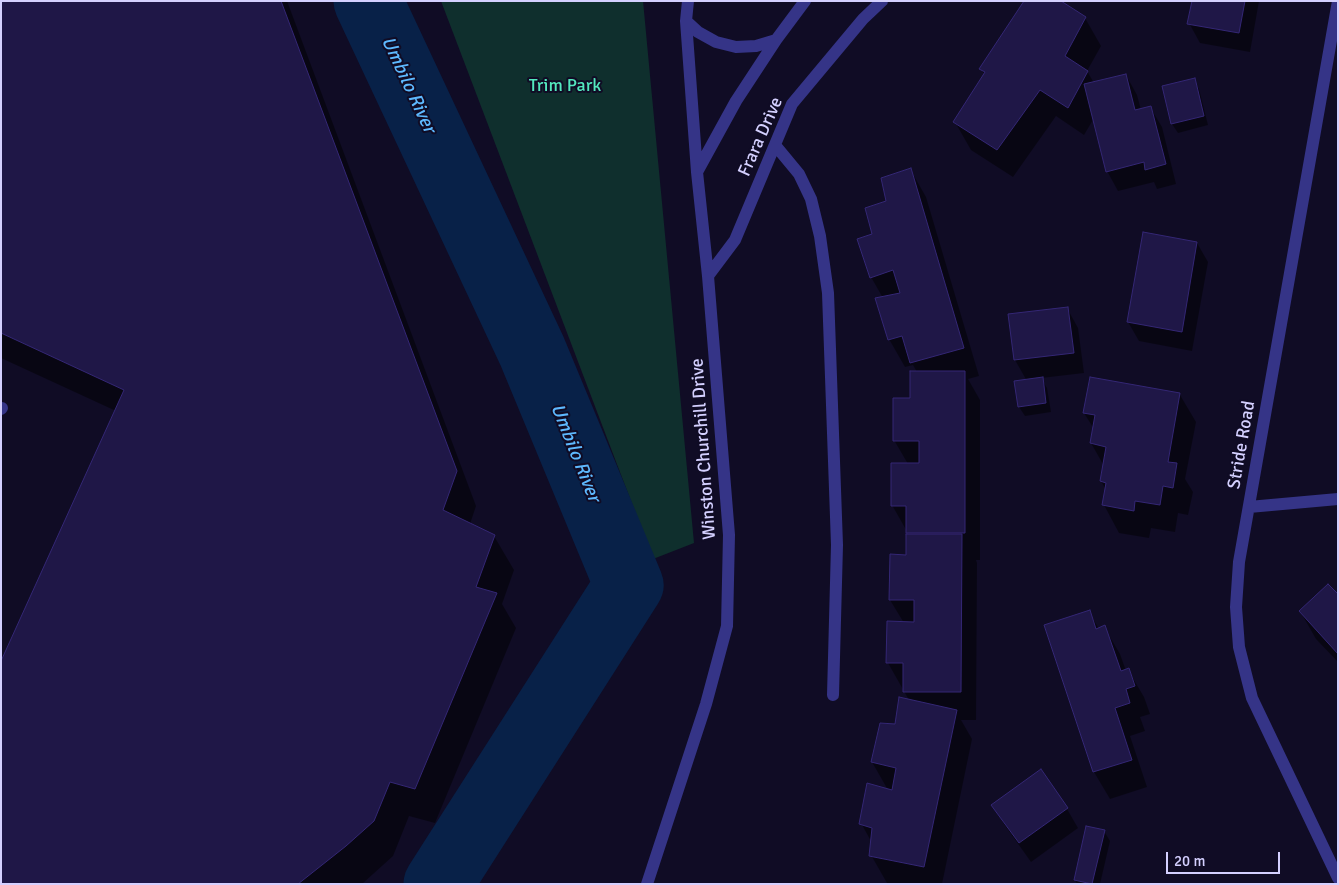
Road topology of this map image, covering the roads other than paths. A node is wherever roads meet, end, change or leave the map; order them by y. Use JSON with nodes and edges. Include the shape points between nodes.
{"nodes":[{"id":1,"x":688,"y":1,"type":"edge"},
{"id":2,"x":804,"y":1,"type":"edge"},
{"id":3,"x":882,"y":1,"type":"edge"},
{"id":4,"x":1338,"y":1,"type":"edge"},
{"id":5,"x":686,"y":21,"type":"junction"},
{"id":6,"x":776,"y":40,"type":"junction"},
{"id":7,"x":775,"y":145,"type":"junction"},
{"id":8,"x":697,"y":172,"type":"junction"},
{"id":9,"x":708,"y":276,"type":"junction"},
{"id":10,"x":1338,"y":498,"type":"edge"},
{"id":11,"x":1249,"y":507,"type":"junction"},
{"id":12,"x":833,"y":694,"type":"dead end"},
{"id":13,"x":1338,"y":878,"type":"edge"},
{"id":14,"x":647,"y":884,"type":"edge"}],
"edges":[{"from":1,"to":5,"type":"street","name":"Winston Churchill Drive"},
{"from":2,"to":6,"type":"street","name":"Frara Drive"},
{"from":3,"to":7,"type":"street","name":"Frara Drive","via":[[792,104]]},
{"from":4,"to":11,"type":"street","name":"Stride Road"},
{"from":5,"to":6,"type":"street","via":[[716,42],[756,46]]},
{"from":5,"to":8,"type":"street","name":"Winston Churchill Drive"},
{"from":6,"to":8,"type":"street","name":"Frara Drive","via":[[736,101]]},
{"from":7,"to":9,"type":"street","name":"Frara Drive","via":[[735,240]]},
{"from":7,"to":12,"type":"street","via":[[799,174],[811,200],[828,292],[837,545]]},
{"from":8,"to":9,"type":"street","name":"Winston Churchill Drive"},
{"from":9,"to":14,"type":"street","name":"Winston Churchill Drive","via":[[729,535],[727,626],[706,704]]},
{"from":10,"to":11,"type":"street"},
{"from":11,"to":13,"type":"street","name":"Stride Road","via":[[1239,562],[1236,607],[1239,647],[1252,698]]}]}
